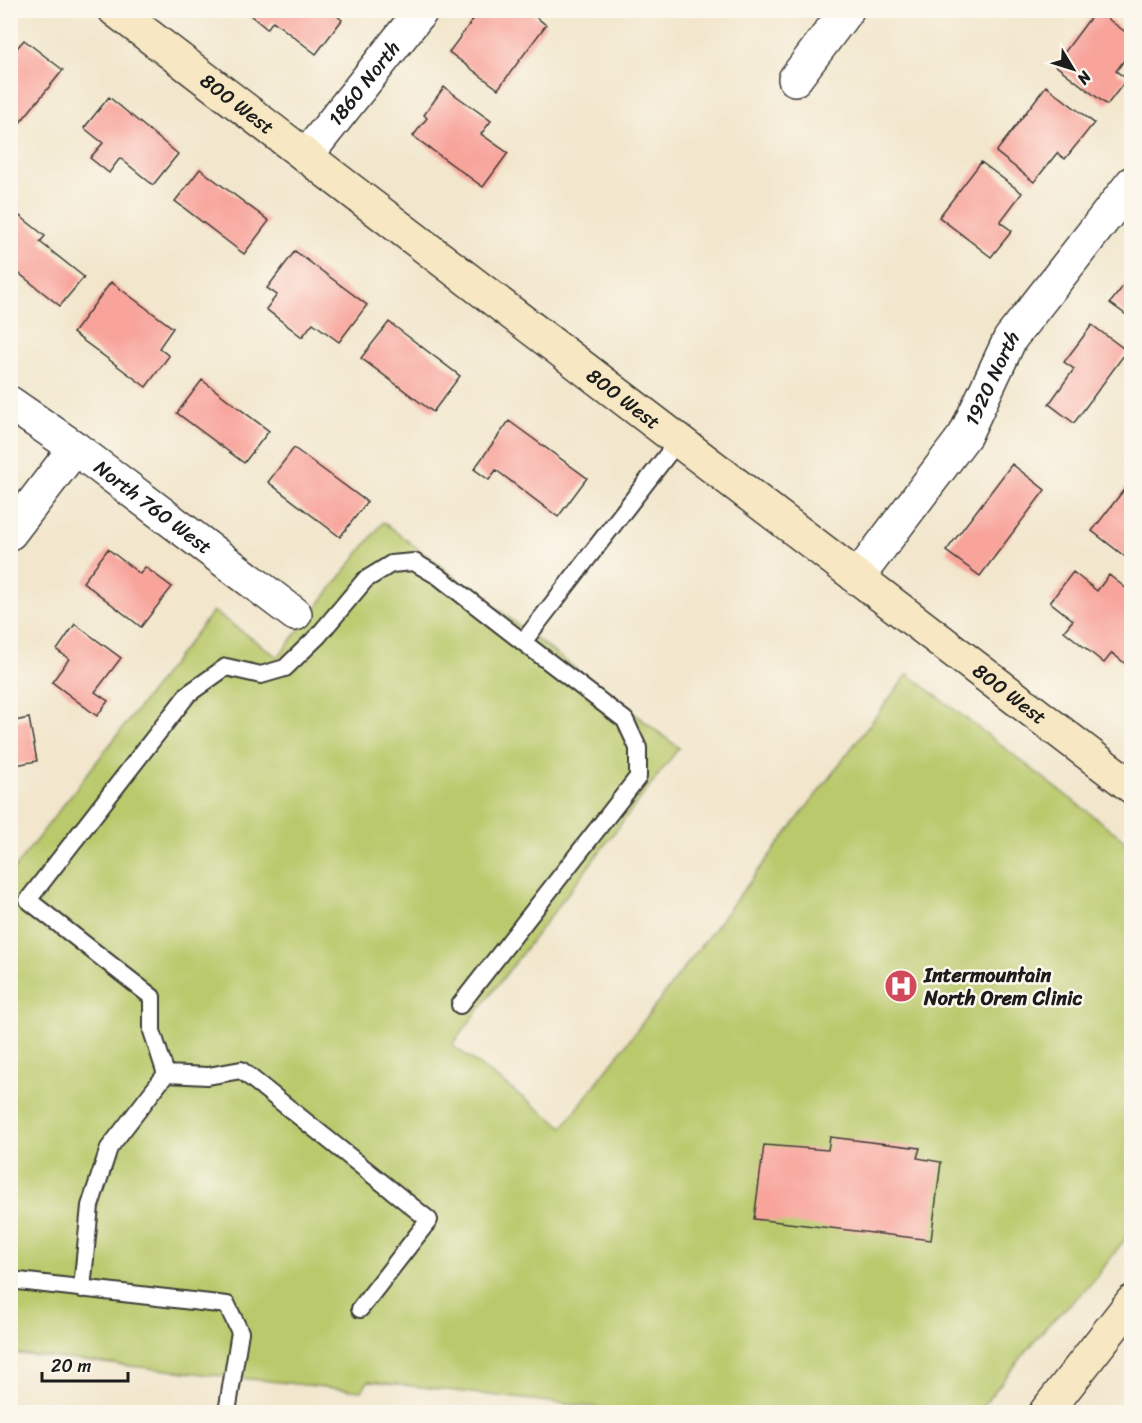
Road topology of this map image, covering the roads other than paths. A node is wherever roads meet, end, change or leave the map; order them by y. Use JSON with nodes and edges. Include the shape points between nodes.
{"nodes":[{"id":1,"x":115,"y":10,"type":"edge"},
{"id":2,"x":422,"y":10,"type":"edge"},
{"id":3,"x":847,"y":10,"type":"edge"},
{"id":4,"x":795,"y":79,"type":"dead end"},
{"id":5,"x":306,"y":156,"type":"junction"},
{"id":6,"x":1131,"y":183,"type":"edge"},
{"id":7,"x":10,"y":403,"type":"edge"},
{"id":8,"x":678,"y":441,"type":"junction"},
{"id":9,"x":75,"y":448,"type":"junction"},
{"id":10,"x":10,"y":532,"type":"edge"},
{"id":11,"x":857,"y":578,"type":"junction"},
{"id":12,"x":296,"y":614,"type":"dead end"},
{"id":13,"x":523,"y":642,"type":"junction"},
{"id":14,"x":1131,"y":787,"type":"edge"},
{"id":15,"x":460,"y":1005,"type":"dead end"},
{"id":16,"x":166,"y":1074,"type":"junction"},
{"id":17,"x":10,"y":1280,"type":"edge"},
{"id":18,"x":82,"y":1288,"type":"junction"},
{"id":19,"x":1130,"y":1303,"type":"edge"},
{"id":20,"x":360,"y":1309,"type":"dead end"},
{"id":21,"x":227,"y":1413,"type":"edge"},
{"id":22,"x":1046,"y":1413,"type":"edge"}],
"edges":[{"from":1,"to":5,"type":"street","name":"800 West"},
{"from":2,"to":5,"type":"street","name":"1860 North"},
{"from":3,"to":4,"type":"street"},
{"from":5,"to":8,"type":"street","name":"800 West"},
{"from":6,"to":11,"type":"street","name":"1920 North","via":[[1010,339],[965,435]]},
{"from":7,"to":9,"type":"street","name":"North 760 West"},
{"from":8,"to":11,"type":"street","name":"800 West"},
{"from":8,"to":13,"type":"lane"},
{"from":9,"to":10,"type":"street"},
{"from":9,"to":12,"type":"street","name":"North 760 West"},
{"from":11,"to":14,"type":"street","name":"800 West"},
{"from":13,"to":15,"type":"lane","via":[[626,720],[638,748],[638,777]]},
{"from":13,"to":16,"type":"lane","via":[[438,576],[414,562],[391,564],[365,580],[285,668],[261,675],[226,667],[188,694],[28,900],[152,997],[152,1031]]},
{"from":16,"to":18,"type":"lane","via":[[109,1148],[90,1206]]},
{"from":16,"to":20,"type":"lane","via":[[207,1076],[240,1070],[429,1220]]},
{"from":17,"to":18,"type":"lane"},
{"from":18,"to":21,"type":"lane","via":[[227,1305],[240,1332]]},
{"from":19,"to":22,"type":"street"}]}
